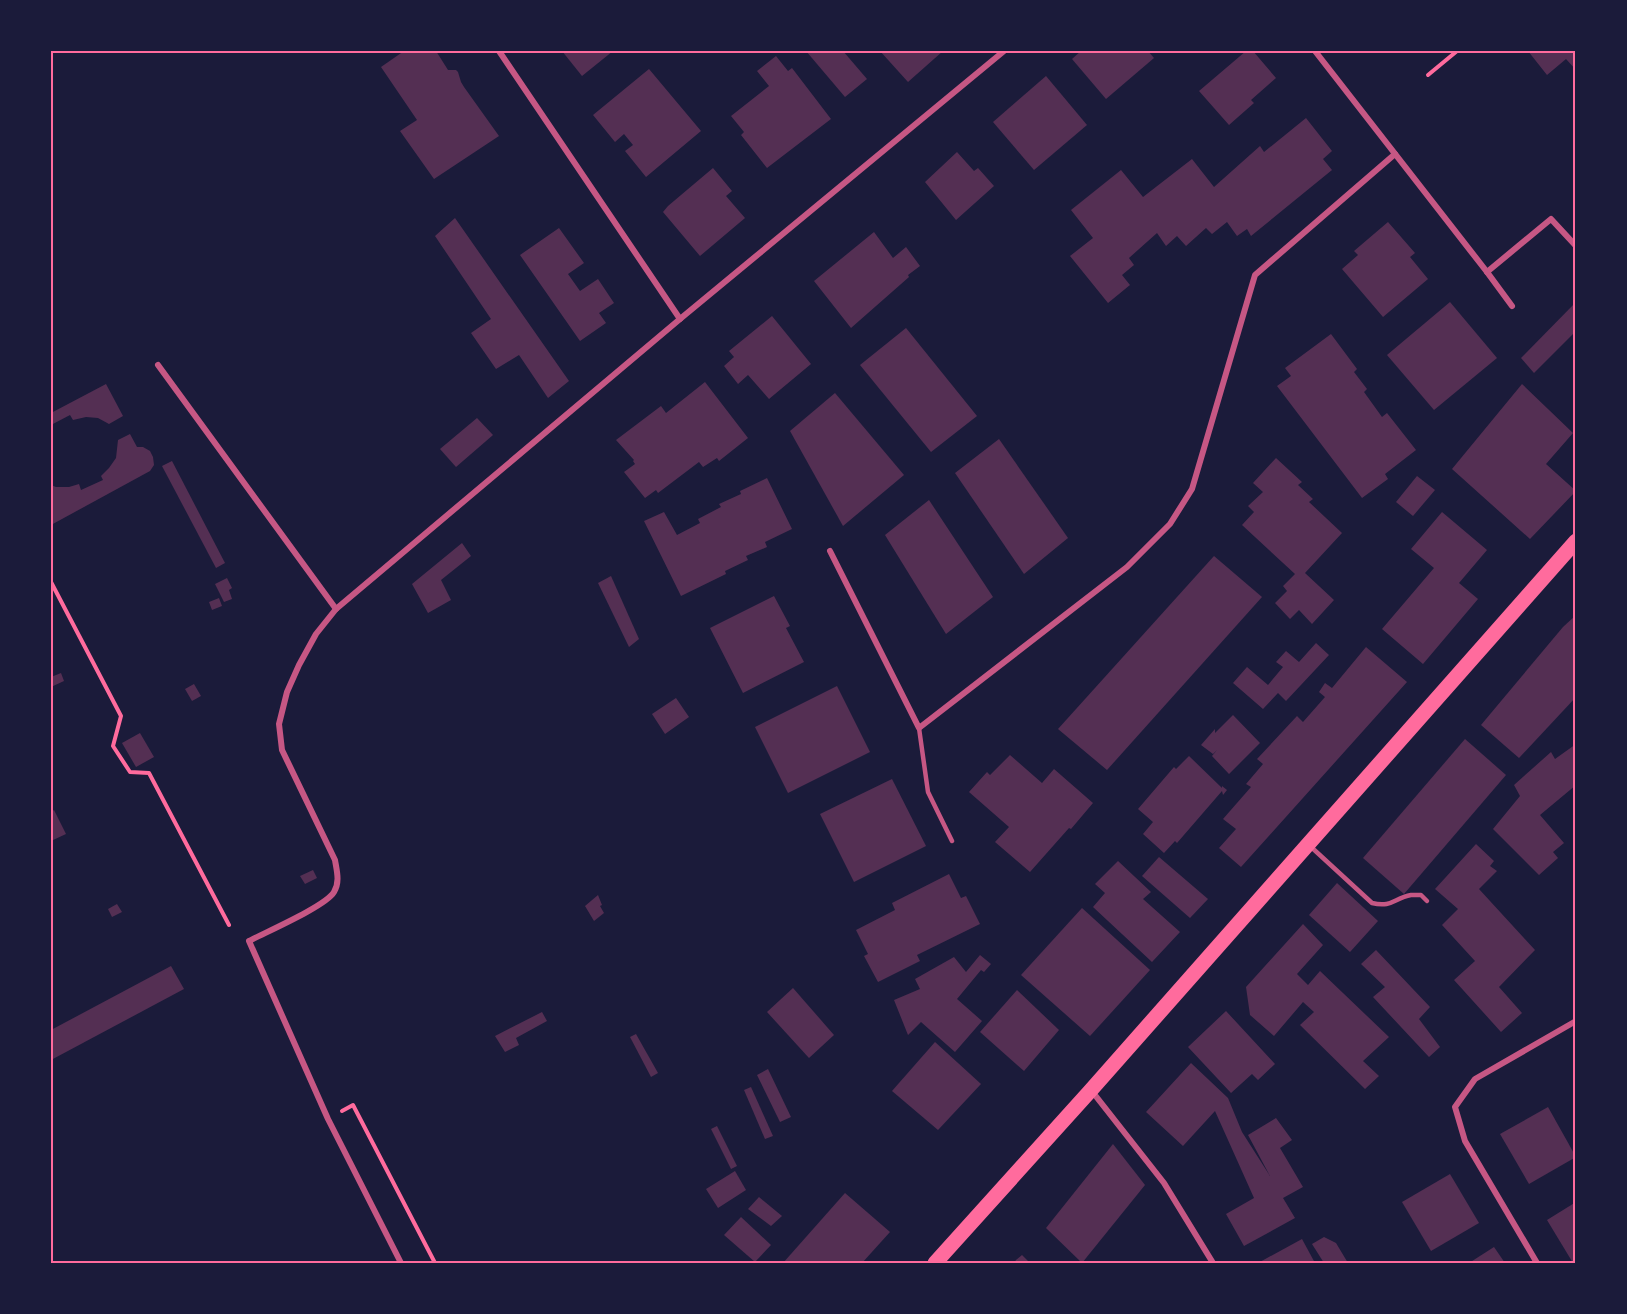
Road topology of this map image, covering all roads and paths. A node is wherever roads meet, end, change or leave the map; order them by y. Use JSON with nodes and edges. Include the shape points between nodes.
{"nodes":[{"id":1,"x":499,"y":51,"type":"edge"},
{"id":2,"x":1004,"y":51,"type":"edge"},
{"id":3,"x":1315,"y":51,"type":"edge"},
{"id":4,"x":1457,"y":51,"type":"edge"},
{"id":5,"x":995,"y":54,"type":"edge"},
{"id":6,"x":1428,"y":75,"type":"dead end"},
{"id":7,"x":1395,"y":154,"type":"junction"},
{"id":8,"x":1576,"y":246,"type":"edge"},
{"id":9,"x":1487,"y":272,"type":"junction"},
{"id":10,"x":1512,"y":306,"type":"dead end"},
{"id":11,"x":680,"y":319,"type":"junction"},
{"id":12,"x":158,"y":365,"type":"dead end"},
{"id":13,"x":1576,"y":541,"type":"edge"},
{"id":14,"x":831,"y":551,"type":"dead end"},
{"id":15,"x":51,"y":582,"type":"edge"},
{"id":16,"x":336,"y":609,"type":"junction"},
{"id":17,"x":919,"y":728,"type":"junction"},
{"id":18,"x":952,"y":841,"type":"dead end"},
{"id":19,"x":1308,"y":844,"type":"junction"},
{"id":20,"x":1428,"y":902,"type":"dead end"},
{"id":21,"x":229,"y":925,"type":"dead end"},
{"id":22,"x":1576,"y":1021,"type":"edge"},
{"id":23,"x":1091,"y":1090,"type":"junction"},
{"id":24,"x":328,"y":1119,"type":"junction"},
{"id":25,"x":401,"y":1263,"type":"edge"},
{"id":26,"x":435,"y":1263,"type":"edge"},
{"id":27,"x":935,"y":1263,"type":"edge"},
{"id":28,"x":1213,"y":1263,"type":"edge"},
{"id":29,"x":1537,"y":1263,"type":"edge"}],
"edges":[{"from":1,"to":11,"type":"street"},
{"from":2,"to":5,"type":"street"},
{"from":3,"to":7,"type":"street"},
{"from":4,"to":6,"type":"path"},
{"from":5,"to":11,"type":"street"},
{"from":7,"to":9,"type":"street"},
{"from":7,"to":17,"type":"street","via":[[1255,274],[1192,489],[1170,524],[1127,567]]},
{"from":8,"to":9,"type":"street","via":[[1551,219]]},
{"from":9,"to":10,"type":"street"},
{"from":11,"to":16,"type":"street"},
{"from":12,"to":16,"type":"street"},
{"from":13,"to":19,"type":"main road"},
{"from":14,"to":17,"type":"street"},
{"from":15,"to":21,"type":"path","via":[[122,716],[113,746],[130,772],[149,773]]},
{"from":16,"to":24,"type":"street","via":[[299,665],[279,724],[282,750],[335,860],[338,879],[333,894],[320,905],[249,940]]},
{"from":17,"to":18,"type":"lane","via":[[927,792]]},
{"from":19,"to":20,"type":"lane","via":[[1372,903],[1389,904],[1411,895]]},
{"from":19,"to":23,"type":"main road"},
{"from":22,"to":29,"type":"street","via":[[1475,1079],[1455,1107],[1465,1141]]},
{"from":23,"to":27,"type":"main road"},
{"from":23,"to":28,"type":"street","via":[[1164,1183]]},
{"from":24,"to":25,"type":"street"},
{"from":24,"to":26,"type":"path","via":[[353,1105]]}]}
